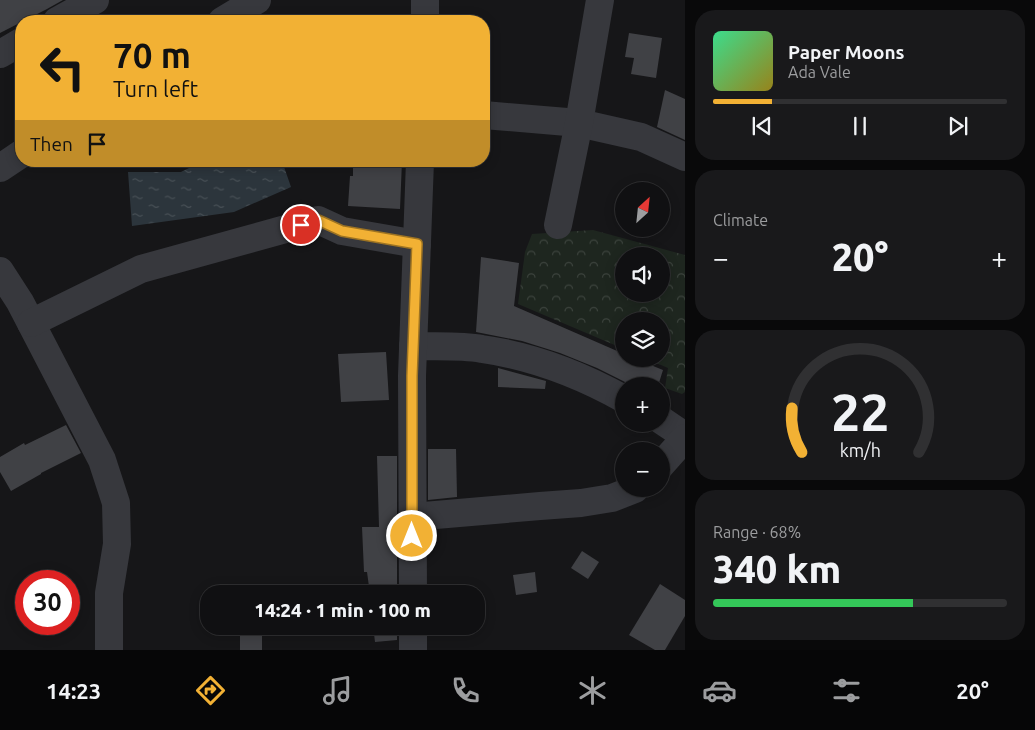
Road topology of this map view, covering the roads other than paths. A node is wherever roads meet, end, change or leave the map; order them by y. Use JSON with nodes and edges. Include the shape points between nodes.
{"nodes":[{"id":1,"x":95,"y":0,"type":"edge"},
{"id":2,"x":257,"y":0,"type":"edge"},
{"id":3,"x":425,"y":0,"type":"edge"},
{"id":4,"x":600,"y":0,"type":"edge"},
{"id":5,"x":68,"y":15,"type":"edge"},
{"id":6,"x":232,"y":15,"type":"edge"},
{"id":7,"x":424,"y":15,"type":"edge"},
{"id":8,"x":15,"y":45,"type":"edge"},
{"id":9,"x":0,"y":54,"type":"edge"},
{"id":10,"x":490,"y":116,"type":"edge"},
{"id":11,"x":579,"y":123,"type":"junction"},
{"id":12,"x":15,"y":158,"type":"edge"},
{"id":13,"x":685,"y":158,"type":"edge"},
{"id":14,"x":420,"y":167,"type":"edge"},
{"id":15,"x":0,"y":168,"type":"edge"},
{"id":16,"x":558,"y":224,"type":"dead end"},
{"id":17,"x":417,"y":244,"type":"junction"},
{"id":18,"x":0,"y":271,"type":"edge"},
{"id":19,"x":30,"y":323,"type":"junction"},
{"id":20,"x":413,"y":346,"type":"junction"},
{"id":21,"x":615,"y":394,"type":"edge"},
{"id":22,"x":670,"y":426,"type":"edge"},
{"id":23,"x":685,"y":437,"type":"edge"},
{"id":24,"x":670,"y":454,"type":"edge"},
{"id":25,"x":615,"y":497,"type":"edge"},
{"id":26,"x":412,"y":517,"type":"junction"},
{"id":27,"x":413,"y":585,"type":"edge"},
{"id":28,"x":413,"y":635,"type":"edge"},
{"id":29,"x":109,"y":650,"type":"edge"},
{"id":30,"x":413,"y":650,"type":"edge"}],
"edges":[{"from":1,"to":5,"type":"street"},
{"from":2,"to":6,"type":"street"},
{"from":3,"to":7,"type":"street"},
{"from":4,"to":11,"type":"street"},
{"from":8,"to":9,"type":"street"},
{"from":10,"to":11,"type":"street"},
{"from":11,"to":13,"type":"street","via":[[640,137]]},
{"from":11,"to":16,"type":"street"},
{"from":12,"to":15,"type":"street"},
{"from":14,"to":17,"type":"street"},
{"from":17,"to":19,"type":"street","via":[[342,231],[318,220],[141,269]]},
{"from":17,"to":20,"type":"street"},
{"from":18,"to":19,"type":"street"},
{"from":19,"to":29,"type":"street","via":[[102,460],[116,503],[116,544],[109,593]]},
{"from":20,"to":21,"type":"street","via":[[481,348],[529,359]]},
{"from":20,"to":26,"type":"street"},
{"from":22,"to":23,"type":"street"},
{"from":23,"to":24,"type":"street"},
{"from":25,"to":26,"type":"street","via":[[581,503]]},
{"from":26,"to":27,"type":"street"},
{"from":28,"to":30,"type":"street"}]}
